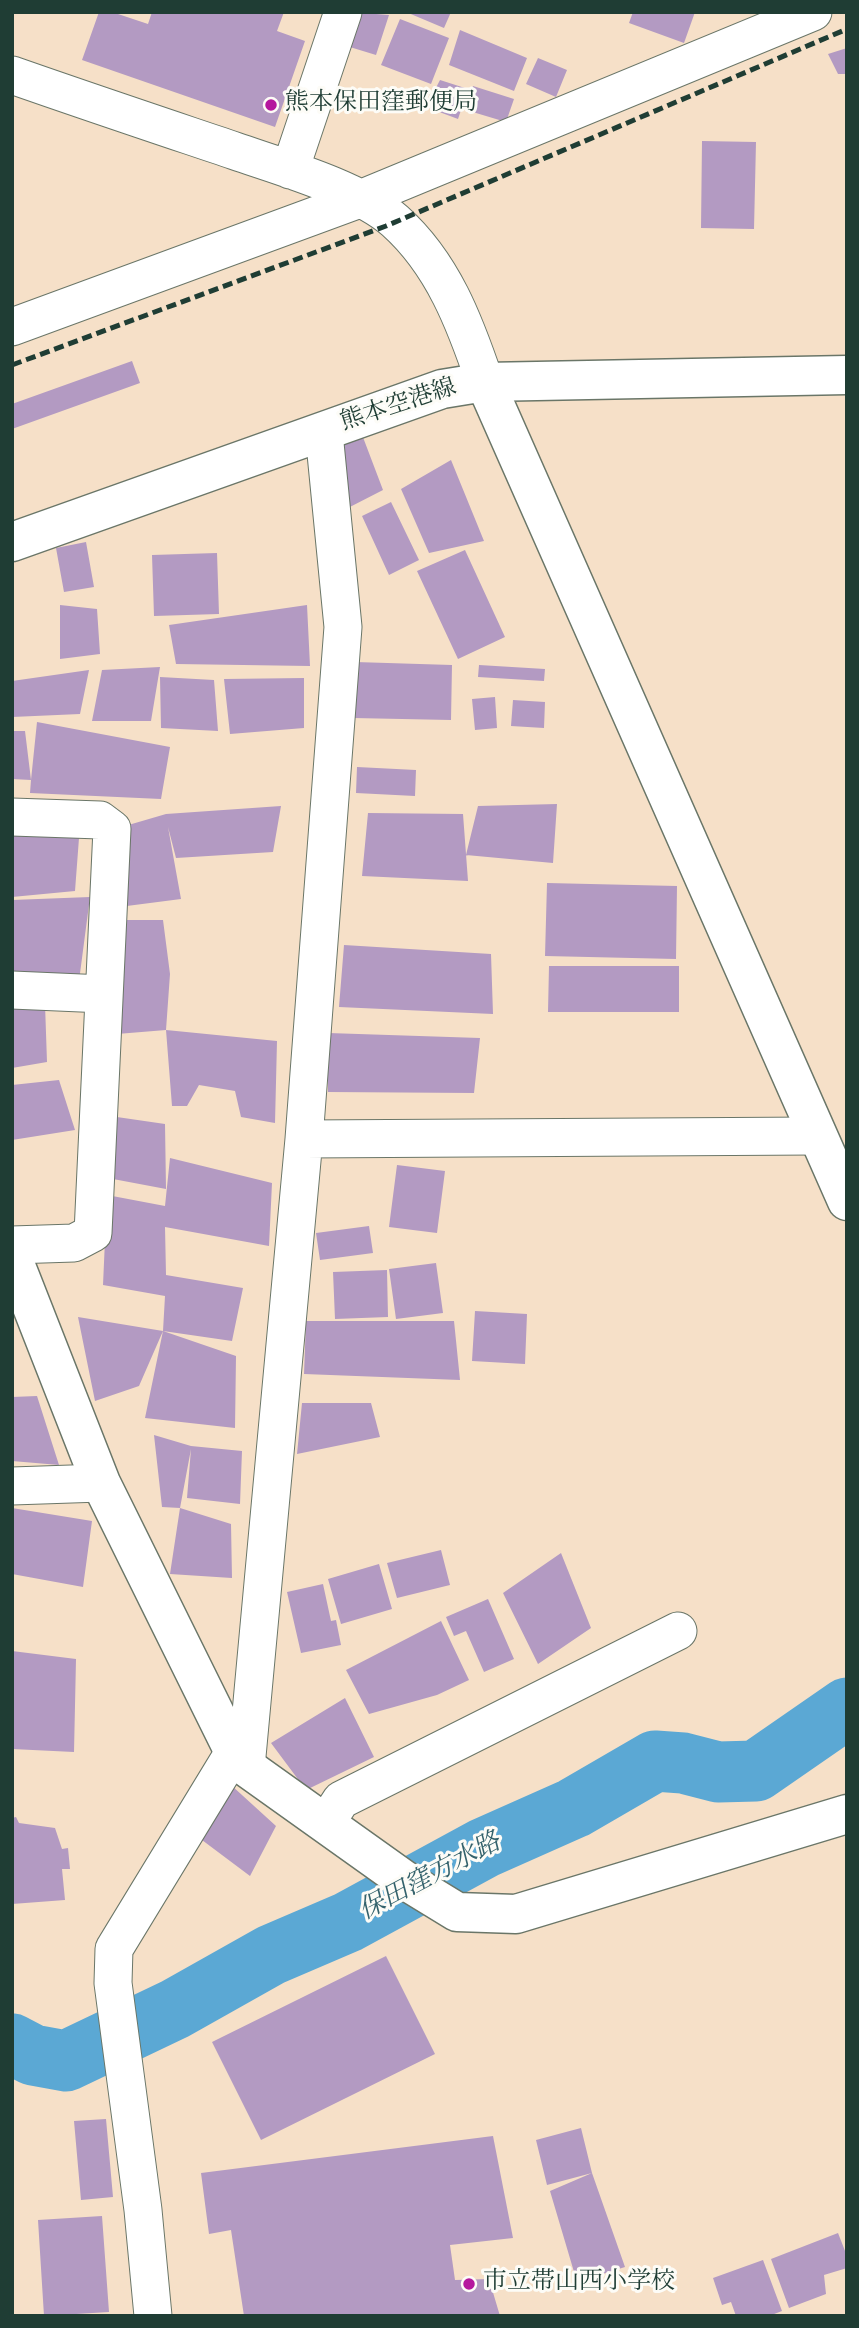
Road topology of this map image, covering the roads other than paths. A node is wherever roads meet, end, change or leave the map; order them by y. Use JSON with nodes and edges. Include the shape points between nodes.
{"nodes":[{"id":1,"x":343,"y":12,"type":"edge"},
{"id":2,"x":813,"y":12,"type":"edge"},
{"id":3,"x":12,"y":75,"type":"edge"},
{"id":4,"x":290,"y":170,"type":"junction"},
{"id":5,"x":360,"y":200,"type":"junction"},
{"id":6,"x":12,"y":327,"type":"edge"},
{"id":7,"x":847,"y":376,"type":"edge"},
{"id":8,"x":485,"y":382,"type":"junction"},
{"id":9,"x":324,"y":433,"type":"junction"},
{"id":10,"x":12,"y":542,"type":"edge"},
{"id":11,"x":12,"y":817,"type":"edge"},
{"id":12,"x":12,"y":990,"type":"edge"},
{"id":13,"x":104,"y":994,"type":"junction"},
{"id":14,"x":816,"y":1136,"type":"junction"},
{"id":15,"x":304,"y":1139,"type":"junction"},
{"id":16,"x":847,"y":1201,"type":"edge"},
{"id":17,"x":12,"y":1245,"type":"edge"},
{"id":18,"x":12,"y":1256,"type":"edge"},
{"id":19,"x":101,"y":1483,"type":"junction"},
{"id":20,"x":12,"y":1486,"type":"edge"},
{"id":21,"x":678,"y":1632,"type":"dead end"},
{"id":22,"x":240,"y":1760,"type":"junction"},
{"id":23,"x":847,"y":1814,"type":"edge"},
{"id":24,"x":326,"y":1823,"type":"junction"},
{"id":25,"x":153,"y":2316,"type":"edge"}],
"edges":[{"from":1,"to":4,"type":"street"},
{"from":2,"to":5,"type":"street"},
{"from":3,"to":4,"type":"street"},
{"from":4,"to":5,"type":"street"},
{"from":5,"to":6,"type":"street"},
{"from":5,"to":8,"type":"street","via":[[395,221],[442,275]]},
{"from":7,"to":8,"type":"street","name":"熊本空港線"},
{"from":8,"to":9,"type":"street","name":"熊本空港線","via":[[442,388]]},
{"from":8,"to":14,"type":"street"},
{"from":9,"to":10,"type":"street","name":"熊本空港線"},
{"from":9,"to":15,"type":"street","via":[[343,626]]},
{"from":11,"to":13,"type":"street","via":[[100,820],[112,829]]},
{"from":12,"to":13,"type":"street"},
{"from":13,"to":17,"type":"street","via":[[93,1233],[74,1243]]},
{"from":14,"to":15,"type":"street"},
{"from":14,"to":16,"type":"street"},
{"from":15,"to":22,"type":"street"},
{"from":18,"to":19,"type":"street"},
{"from":19,"to":20,"type":"street"},
{"from":19,"to":22,"type":"street"},
{"from":21,"to":24,"type":"street","via":[[341,1800]]},
{"from":22,"to":24,"type":"street"},
{"from":22,"to":25,"type":"street","via":[[114,1949],[113,1983]]},
{"from":23,"to":24,"type":"street","via":[[516,1914],[457,1912]]}]}
